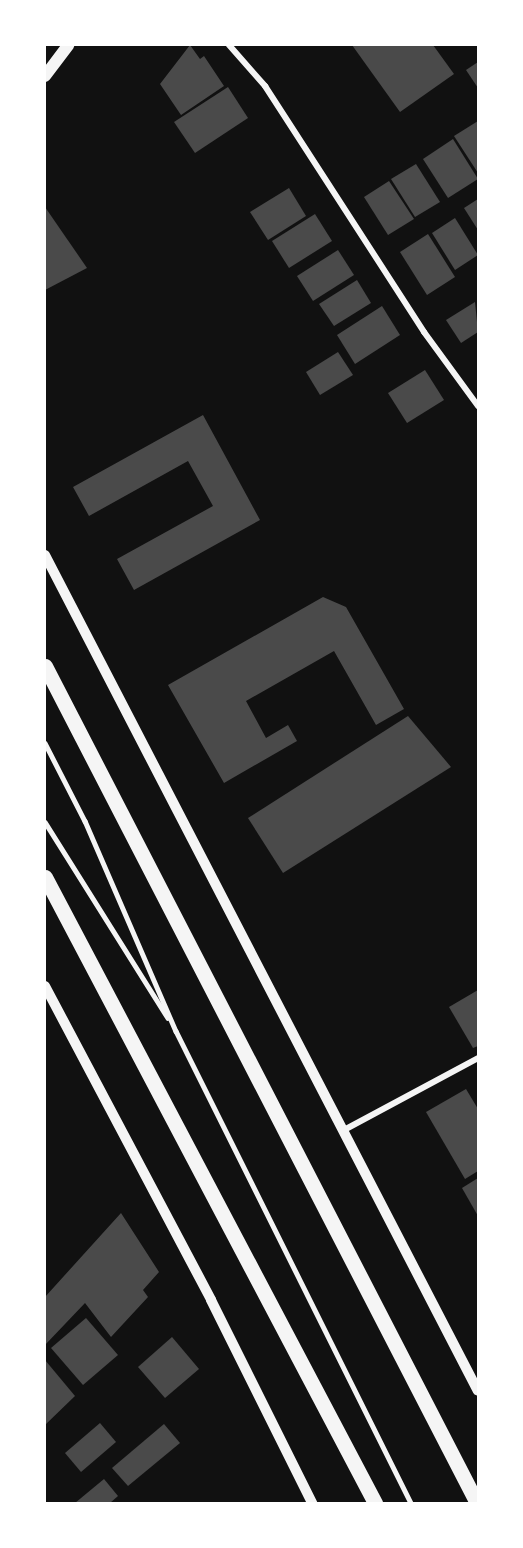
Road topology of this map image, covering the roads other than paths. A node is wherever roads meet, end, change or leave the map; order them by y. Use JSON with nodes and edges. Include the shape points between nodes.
{"nodes":[{"id":1,"x":68,"y":45,"type":"edge"},
{"id":2,"x":229,"y":45,"type":"edge"},
{"id":3,"x":45,"y":76,"type":"edge"},
{"id":4,"x":478,"y":406,"type":"edge"},
{"id":5,"x":45,"y":555,"type":"edge"},
{"id":6,"x":45,"y":666,"type":"edge"},
{"id":7,"x":45,"y":743,"type":"edge"},
{"id":8,"x":45,"y":822,"type":"edge"},
{"id":9,"x":45,"y":877,"type":"edge"},
{"id":10,"x":45,"y":986,"type":"edge"},
{"id":11,"x":176,"y":1031,"type":"junction"},
{"id":12,"x":478,"y":1058,"type":"edge"},
{"id":13,"x":344,"y":1130,"type":"junction"},
{"id":14,"x":478,"y":1391,"type":"edge"},
{"id":15,"x":312,"y":1503,"type":"edge"},
{"id":16,"x":375,"y":1503,"type":"edge"},
{"id":17,"x":411,"y":1503,"type":"edge"},
{"id":18,"x":477,"y":1503,"type":"edge"}],
"edges":[{"from":1,"to":3,"type":"main road"},
{"from":2,"to":4,"type":"street","via":[[272,95],[424,332]]},
{"from":5,"to":13,"type":"street"},
{"from":6,"to":18,"type":"main road"},
{"from":7,"to":11,"type":"lane","via":[[85,821]]},
{"from":8,"to":11,"type":"lane"},
{"from":9,"to":16,"type":"main road"},
{"from":10,"to":15,"type":"street","via":[[211,1300]]},
{"from":11,"to":17,"type":"lane"},
{"from":12,"to":13,"type":"street"},
{"from":13,"to":14,"type":"street"}]}
